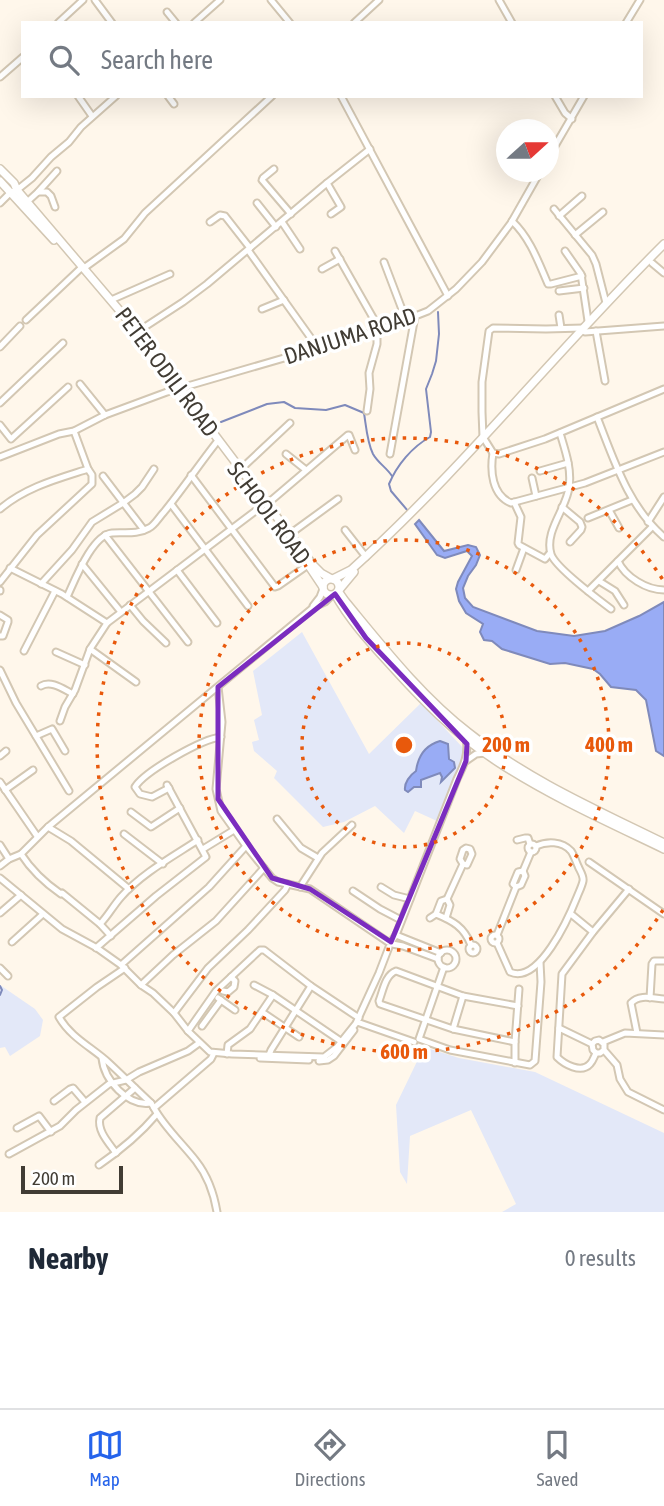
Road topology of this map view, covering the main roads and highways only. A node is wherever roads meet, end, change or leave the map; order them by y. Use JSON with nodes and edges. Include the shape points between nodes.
{"nodes":[{"id":1,"x":0,"y":169,"type":"edge"},
{"id":2,"x":0,"y":181,"type":"edge"},
{"id":3,"x":14,"y":191,"type":"junction"},
{"id":4,"x":664,"y":244,"type":"edge"},
{"id":5,"x":664,"y":251,"type":"edge"},
{"id":6,"x":82,"y":268,"type":"junction"},
{"id":7,"x":585,"y":327,"type":"junction"},
{"id":8,"x":178,"y":390,"type":"junction"},
{"id":9,"x":484,"y":439,"type":"junction"},
{"id":10,"x":265,"y":504,"type":"junction"},
{"id":11,"x":332,"y":578,"type":"junction"},
{"id":12,"x":323,"y":588,"type":"junction"},
{"id":13,"x":336,"y":592,"type":"junction"},
{"id":14,"x":664,"y":843,"type":"edge"},
{"id":15,"x":664,"y":849,"type":"edge"}],
"edges":[{"from":1,"to":3,"type":"main road","name":"PETER ODILI ROAD","via":[[14,183]]},
{"from":2,"to":3,"type":"main road","name":"SCHOOL ROAD"},
{"from":3,"to":6,"type":"main road","name":"SCHOOL ROAD"},
{"from":3,"to":6,"type":"main road","name":"PETER ODILI ROAD"},
{"from":4,"to":7,"type":"main road"},
{"from":5,"to":7,"type":"main road"},
{"from":6,"to":8,"type":"main road","name":"SCHOOL ROAD"},
{"from":6,"to":8,"type":"main road","name":"PETER ODILI ROAD","via":[[137,332]]},
{"from":7,"to":9,"type":"main road"},
{"from":8,"to":10,"type":"main road","name":"SCHOOL ROAD"},
{"from":8,"to":10,"type":"main road","name":"PETER ODILI ROAD"},
{"from":9,"to":11,"type":"main road","via":[[366,556],[347,573]]},
{"from":9,"to":13,"type":"main road","via":[[442,489]]},
{"from":10,"to":11,"type":"main road","name":"PETER ODILI ROAD","via":[[317,570]]},
{"from":10,"to":12,"type":"main road","name":"SCHOOL ROAD"},
{"from":11,"to":12,"type":"main road","via":[[324,581]]},
{"from":11,"to":13,"type":"main road","via":[[338,582]]},
{"from":12,"to":13,"type":"main road","via":[[326,593]]},
{"from":13,"to":14,"type":"main road","via":[[395,662],[468,732],[538,780]]},
{"from":13,"to":15,"type":"main road","via":[[347,613],[396,671],[485,753],[536,785]]}]}
